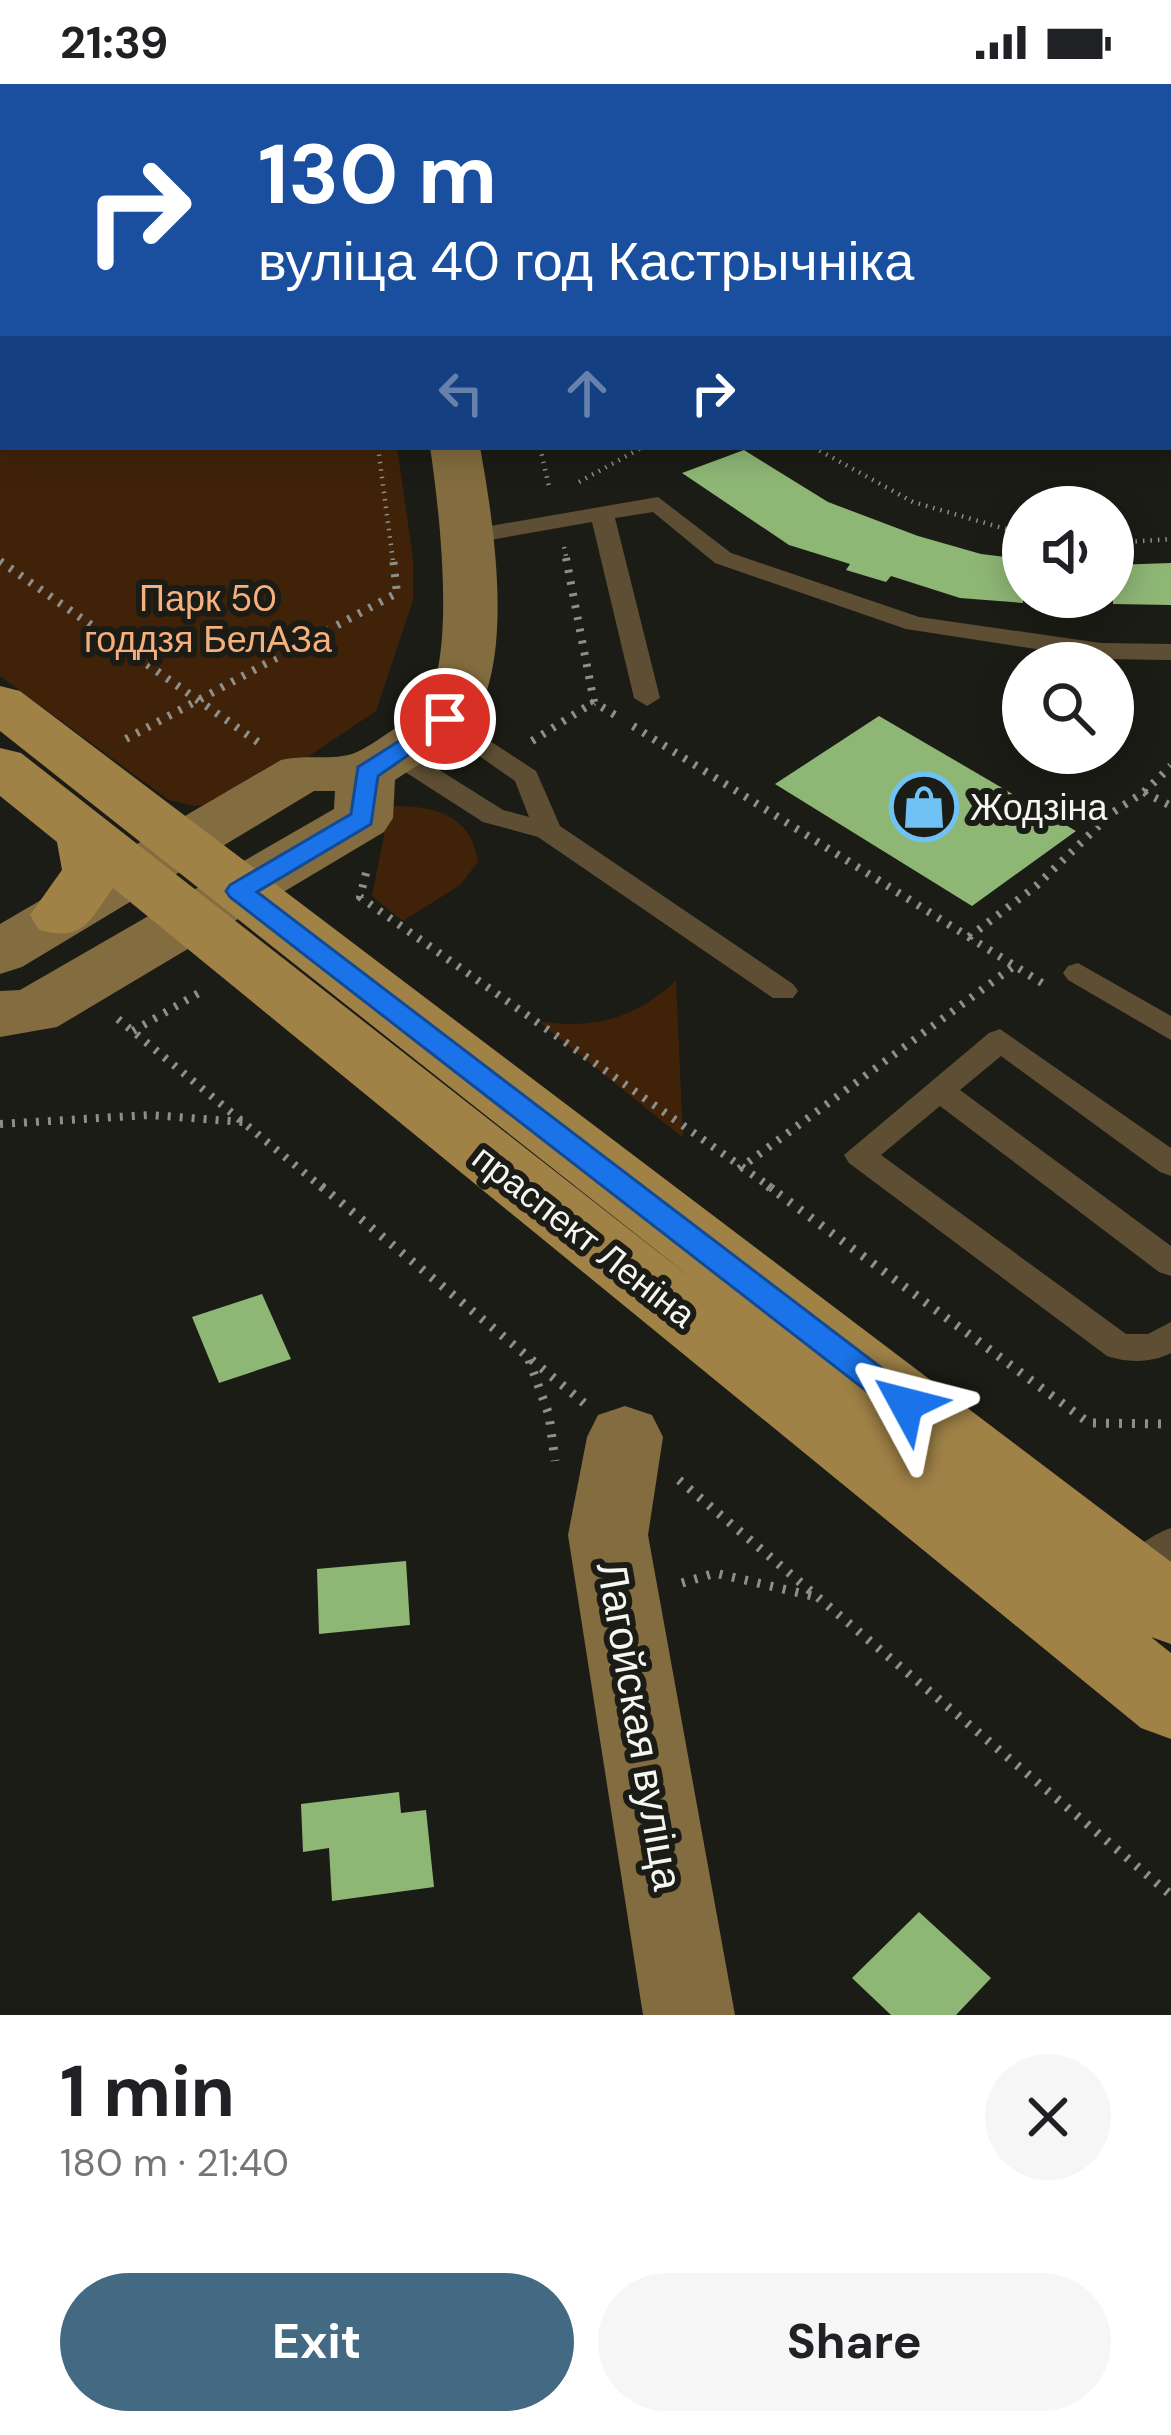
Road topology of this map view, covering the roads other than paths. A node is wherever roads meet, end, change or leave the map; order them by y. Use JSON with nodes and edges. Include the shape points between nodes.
{"nodes":[{"id":1,"x":454,"y":450,"type":"edge"},
{"id":2,"x":602,"y":513,"type":"junction"},
{"id":3,"x":467,"y":537,"type":"junction"},
{"id":4,"x":1171,"y":652,"type":"edge"},
{"id":5,"x":647,"y":698,"type":"dead end"},
{"id":6,"x":0,"y":703,"type":"edge"},
{"id":7,"x":445,"y":719,"type":"junction"},
{"id":8,"x":380,"y":763,"type":"junction"},
{"id":9,"x":0,"y":766,"type":"edge"},
{"id":10,"x":548,"y":831,"type":"junction"},
{"id":11,"x":131,"y":852,"type":"junction"},
{"id":12,"x":214,"y":906,"type":"junction"},
{"id":13,"x":0,"y":952,"type":"edge"},
{"id":14,"x":1078,"y":973,"type":"dead end"},
{"id":15,"x":783,"y":991,"type":"dead end"},
{"id":16,"x":0,"y":1014,"type":"edge"},
{"id":17,"x":1171,"y":1030,"type":"edge"},
{"id":18,"x":939,"y":1090,"type":"junction"},
{"id":19,"x":1171,"y":1164,"type":"edge"},
{"id":20,"x":1171,"y":1263,"type":"edge"},
{"id":21,"x":1171,"y":1335,"type":"edge"},
{"id":22,"x":625,"y":1437,"type":"dead end"},
{"id":23,"x":1137,"y":1589,"type":"edge"},
{"id":24,"x":1171,"y":1702,"type":"edge"},
{"id":25,"x":689,"y":2015,"type":"edge"}],
"edges":[{"from":1,"to":3,"type":"main road"},
{"from":2,"to":3,"type":"lane"},
{"from":2,"to":4,"type":"lane","via":[[658,504],[723,558],[915,625]]},
{"from":2,"to":5,"type":"lane"},
{"from":3,"to":7,"type":"main road","via":[[468,656]]},
{"from":6,"to":11,"type":"main road","name":"праспект Леніна"},
{"from":7,"to":8,"type":"main road"},
{"from":7,"to":10,"type":"lane","via":[[527,777]]},
{"from":8,"to":10,"type":"lane","via":[[494,816]]},
{"from":8,"to":11,"type":"main road","via":[[302,773]]},
{"from":8,"to":12,"type":"main road","via":[[363,818]]},
{"from":9,"to":11,"type":"main road","name":"праспект Леніна"},
{"from":10,"to":15,"type":"lane"},
{"from":11,"to":12,"type":"main road","name":"праспект Леніна"},
{"from":11,"to":13,"type":"main road","via":[[61,915]]},
{"from":12,"to":16,"type":"main road","via":[[34,1011]]},
{"from":12,"to":23,"type":"main road","name":"праспект Леніна"},
{"from":14,"to":17,"type":"lane"},
{"from":18,"to":19,"type":"lane","via":[[1000,1040]]},
{"from":18,"to":20,"type":"lane"},
{"from":18,"to":21,"type":"lane","via":[[860,1155],[1119,1347],[1155,1347]]},
{"from":22,"to":25,"type":"main road","name":"Лагойская вуліца","via":[[608,1535]]},
{"from":23,"to":24,"type":"main road","name":"праспект Леніна"}]}
